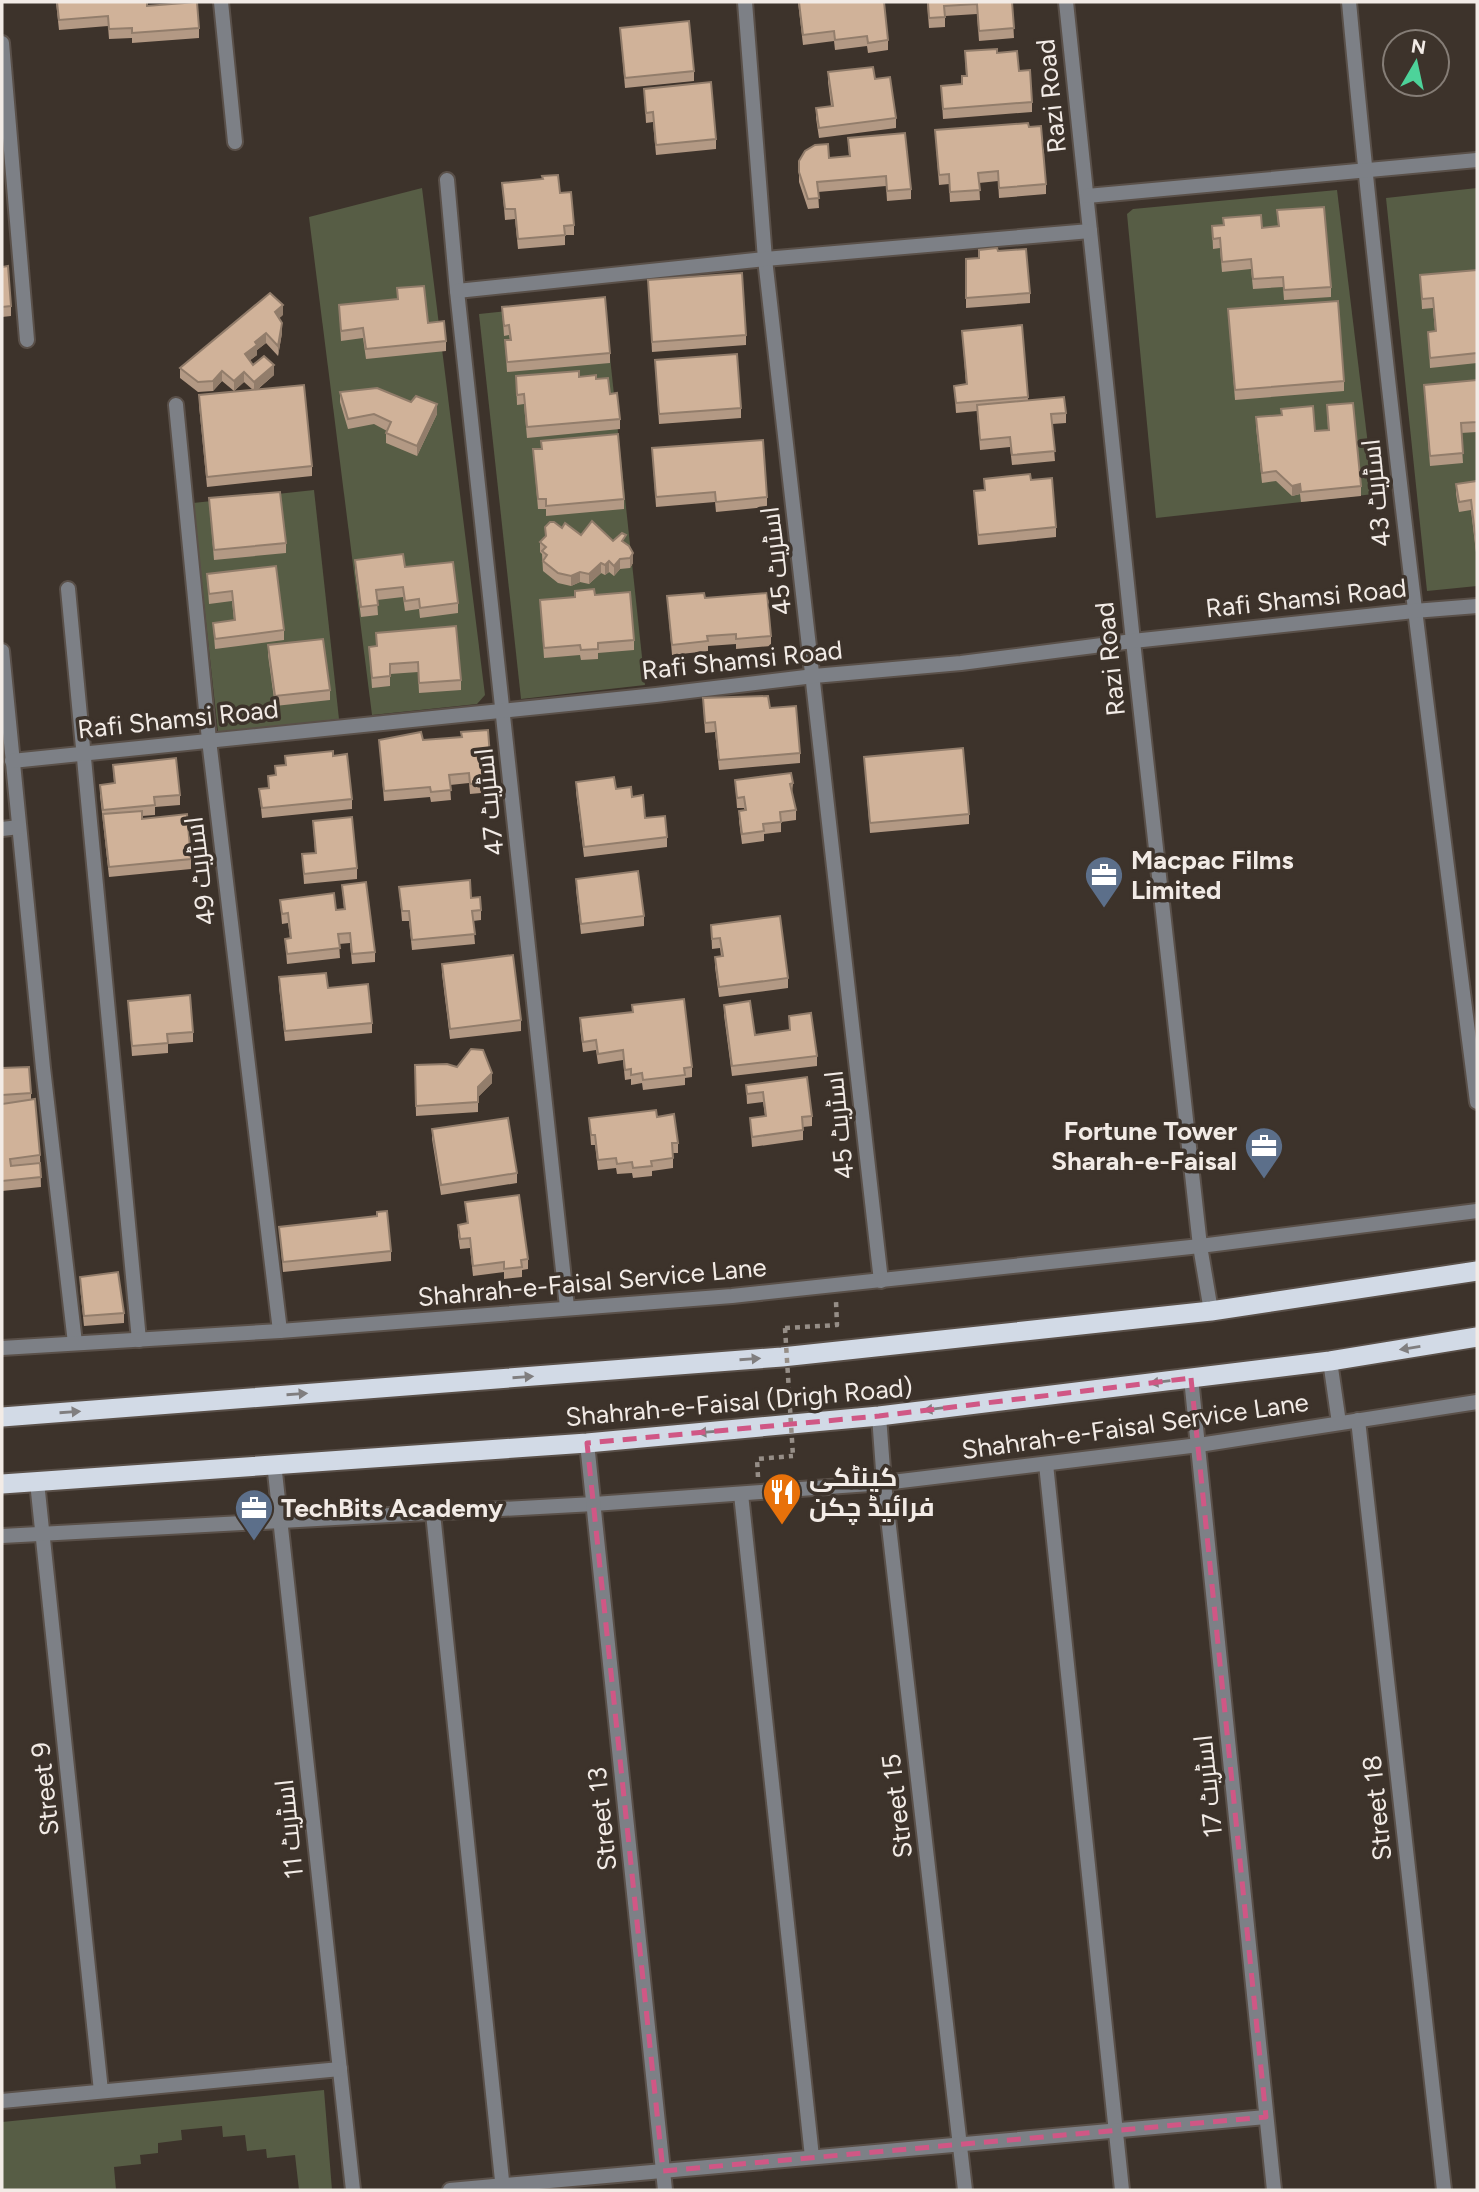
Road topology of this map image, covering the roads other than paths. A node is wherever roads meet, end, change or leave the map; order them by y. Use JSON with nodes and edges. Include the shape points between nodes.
{"nodes":[{"id":1,"x":221,"y":2,"type":"edge"},
{"id":2,"x":745,"y":2,"type":"edge"},
{"id":3,"x":1066,"y":2,"type":"edge"},
{"id":4,"x":1349,"y":2,"type":"edge"},
{"id":5,"x":2,"y":43,"type":"edge"},
{"id":6,"x":235,"y":142,"type":"dead end"},
{"id":7,"x":1477,"y":160,"type":"edge"},
{"id":8,"x":1365,"y":169,"type":"junction"},
{"id":9,"x":447,"y":180,"type":"dead end"},
{"id":10,"x":1087,"y":196,"type":"junction"},
{"id":11,"x":8,"y":199,"type":"edge"},
{"id":12,"x":1090,"y":231,"type":"junction"},
{"id":13,"x":765,"y":259,"type":"junction"},
{"id":14,"x":457,"y":291,"type":"junction"},
{"id":15,"x":27,"y":340,"type":"dead end"},
{"id":16,"x":176,"y":405,"type":"dead end"},
{"id":17,"x":68,"y":589,"type":"dead end"},
{"id":18,"x":1477,"y":606,"type":"edge"},
{"id":19,"x":1414,"y":611,"type":"junction"},
{"id":20,"x":1133,"y":641,"type":"junction"},
{"id":21,"x":2,"y":651,"type":"edge"},
{"id":22,"x":814,"y":676,"type":"junction"},
{"id":23,"x":503,"y":710,"type":"junction"},
{"id":24,"x":209,"y":740,"type":"junction"},
{"id":25,"x":85,"y":753,"type":"junction"},
{"id":26,"x":12,"y":761,"type":"junction"},
{"id":27,"x":19,"y":827,"type":"junction"},
{"id":28,"x":2,"y":829,"type":"edge"},
{"id":29,"x":1477,"y":1102,"type":"edge"},
{"id":30,"x":1477,"y":1211,"type":"edge"},
{"id":31,"x":1200,"y":1246,"type":"junction"},
{"id":32,"x":1477,"y":1271,"type":"edge"},
{"id":33,"x":881,"y":1281,"type":"junction"},
{"id":34,"x":567,"y":1307,"type":"junction"},
{"id":35,"x":1211,"y":1311,"type":"junction"},
{"id":36,"x":280,"y":1331,"type":"junction"},
{"id":37,"x":1477,"y":1337,"type":"edge"},
{"id":38,"x":139,"y":1340,"type":"junction"},
{"id":39,"x":75,"y":1343,"type":"junction"},
{"id":40,"x":2,"y":1348,"type":"edge"},
{"id":41,"x":1330,"y":1361,"type":"junction"},
{"id":42,"x":1191,"y":1378,"type":"junction"},
{"id":43,"x":1477,"y":1402,"type":"edge"},
{"id":44,"x":878,"y":1416,"type":"junction"},
{"id":45,"x":2,"y":1417,"type":"edge"},
{"id":46,"x":1358,"y":1420,"type":"junction"},
{"id":47,"x":1339,"y":1423,"type":"junction"},
{"id":48,"x":587,"y":1443,"type":"junction"},
{"id":49,"x":1199,"y":1445,"type":"junction"},
{"id":50,"x":274,"y":1464,"type":"junction"},
{"id":51,"x":1045,"y":1464,"type":"junction"},
{"id":52,"x":37,"y":1482,"type":"junction"},
{"id":53,"x":884,"y":1483,"type":"junction"},
{"id":54,"x":2,"y":1484,"type":"edge"},
{"id":55,"x":741,"y":1494,"type":"junction"},
{"id":56,"x":594,"y":1504,"type":"junction"},
{"id":57,"x":433,"y":1513,"type":"junction"},
{"id":58,"x":280,"y":1521,"type":"junction"},
{"id":59,"x":43,"y":1534,"type":"junction"},
{"id":60,"x":2,"y":1536,"type":"edge"},
{"id":61,"x":340,"y":2069,"type":"junction"},
{"id":62,"x":101,"y":2091,"type":"junction"},
{"id":63,"x":2,"y":2101,"type":"edge"},
{"id":64,"x":1266,"y":2117,"type":"junction"},
{"id":65,"x":1117,"y":2130,"type":"junction"},
{"id":66,"x":961,"y":2144,"type":"junction"},
{"id":67,"x":812,"y":2157,"type":"junction"},
{"id":68,"x":663,"y":2171,"type":"junction"},
{"id":69,"x":503,"y":2188,"type":"edge"},
{"id":70,"x":353,"y":2190,"type":"edge"},
{"id":71,"x":450,"y":2190,"type":"edge"},
{"id":72,"x":665,"y":2190,"type":"edge"},
{"id":73,"x":965,"y":2190,"type":"edge"},
{"id":74,"x":1122,"y":2190,"type":"edge"},
{"id":75,"x":1274,"y":2190,"type":"edge"},
{"id":76,"x":1444,"y":2190,"type":"edge"}],
"edges":[{"from":1,"to":6,"type":"street"},
{"from":2,"to":13,"type":"street","name":"اسٹریٹ 45"},
{"from":3,"to":10,"type":"street","name":"Razi Road"},
{"from":4,"to":8,"type":"street","name":"اسٹریٹ 43"},
{"from":5,"to":11,"type":"street"},
{"from":7,"to":8,"type":"street"},
{"from":8,"to":10,"type":"street"},
{"from":8,"to":19,"type":"street","name":"اسٹریٹ 43"},
{"from":9,"to":14,"type":"street","name":"اسٹریٹ 47"},
{"from":10,"to":12,"type":"street","name":"Razi Road"},
{"from":11,"to":15,"type":"street"},
{"from":12,"to":13,"type":"street"},
{"from":12,"to":20,"type":"street","name":"Razi Road"},
{"from":13,"to":14,"type":"street"},
{"from":13,"to":22,"type":"street","name":"اسٹریٹ 45"},
{"from":14,"to":23,"type":"street","name":"اسٹریٹ 47"},
{"from":16,"to":24,"type":"street","name":"اسٹریٹ 49"},
{"from":17,"to":25,"type":"street"},
{"from":18,"to":19,"type":"street","name":"Rafi Shamsi Road"},
{"from":19,"to":20,"type":"street","name":"Rafi Shamsi Road"},
{"from":19,"to":29,"type":"street","name":"اسٹریٹ 43"},
{"from":20,"to":22,"type":"street","name":"Rafi Shamsi Road"},
{"from":20,"to":31,"type":"street","name":"Razi Road"},
{"from":21,"to":26,"type":"street"},
{"from":22,"to":23,"type":"street","name":"Rafi Shamsi Road"},
{"from":22,"to":33,"type":"street","name":"اسٹریٹ 45"},
{"from":23,"to":24,"type":"street","name":"Rafi Shamsi Road"},
{"from":23,"to":34,"type":"street","name":"اسٹریٹ 47"},
{"from":24,"to":25,"type":"street","name":"Rafi Shamsi Road"},
{"from":24,"to":36,"type":"street","name":"اسٹریٹ 49"},
{"from":25,"to":26,"type":"street","name":"Rafi Shamsi Road"},
{"from":25,"to":38,"type":"street"},
{"from":26,"to":27,"type":"street"},
{"from":27,"to":28,"type":"street"},
{"from":27,"to":39,"type":"street","via":[[36,1069]]},
{"from":30,"to":31,"type":"street","name":"Shahrah-e-Faisal Service Lane"},
{"from":31,"to":33,"type":"street","name":"Shahrah-e-Faisal Service Lane"},
{"from":31,"to":35,"type":"street","name":"Razi Road"},
{"from":32,"to":35,"type":"highway","name":"Shahrah-e-Faisal (Drigh Road)"},
{"from":33,"to":34,"type":"street","name":"Shahrah-e-Faisal Service Lane"},
{"from":34,"to":36,"type":"street","name":"Shahrah-e-Faisal Service Lane"},
{"from":45,"to":35,"type":"highway","name":"Shahrah-e-Faisal (Drigh Road)","one_way":true,"via":[[782,1357]]},
{"from":36,"to":38,"type":"street","name":"Shahrah-e-Faisal Service Lane"},
{"from":37,"to":41,"type":"highway","name":"Shahrah-e-Faisal (Drigh Road)","one_way":true},
{"from":38,"to":39,"type":"street","name":"Shahrah-e-Faisal Service Lane"},
{"from":39,"to":40,"type":"street","name":"Shahrah-e-Faisal Service Lane"},
{"from":41,"to":42,"type":"highway","name":"Shahrah-e-Faisal (Drigh Road)"},
{"from":41,"to":47,"type":"street"},
{"from":42,"to":44,"type":"highway","name":"Shahrah-e-Faisal (Drigh Road)","one_way":true},
{"from":42,"to":49,"type":"street","name":"اسٹریٹ 17"},
{"from":43,"to":46,"type":"street","name":"Shahrah-e-Faisal Service Lane"},
{"from":44,"to":48,"type":"highway","name":"Shahrah-e-Faisal (Drigh Road)","one_way":true},
{"from":44,"to":53,"type":"street","name":"Street 15"},
{"from":46,"to":47,"type":"street","name":"Shahrah-e-Faisal Service Lane"},
{"from":46,"to":76,"type":"street","name":"Street 18"},
{"from":47,"to":49,"type":"street","name":"Shahrah-e-Faisal Service Lane"},
{"from":48,"to":50,"type":"highway","name":"Shahrah-e-Faisal (Drigh Road)"},
{"from":48,"to":56,"type":"street","name":"Street 13"},
{"from":49,"to":51,"type":"street","name":"Shahrah-e-Faisal Service Lane"},
{"from":49,"to":64,"type":"street","name":"اسٹریٹ 17"},
{"from":50,"to":52,"type":"highway","name":"Shahrah-e-Faisal (Drigh Road)"},
{"from":50,"to":58,"type":"street","name":"اسٹریٹ 11"},
{"from":51,"to":53,"type":"street","name":"Shahrah-e-Faisal Service Lane"},
{"from":51,"to":65,"type":"street"},
{"from":52,"to":54,"type":"highway","name":"Shahrah-e-Faisal (Drigh Road)"},
{"from":52,"to":59,"type":"street","name":"Street 9"},
{"from":53,"to":55,"type":"street","name":"Shahrah-e-Faisal Service Lane"},
{"from":53,"to":66,"type":"street","name":"Street 15"},
{"from":55,"to":56,"type":"street","name":"Shahrah-e-Faisal Service Lane"},
{"from":55,"to":67,"type":"street"},
{"from":56,"to":57,"type":"street","name":"Shahrah-e-Faisal Service Lane"},
{"from":56,"to":68,"type":"street","name":"Street 13"},
{"from":57,"to":58,"type":"street","name":"Shahrah-e-Faisal Service Lane"},
{"from":57,"to":69,"type":"street"},
{"from":58,"to":59,"type":"street","name":"Shahrah-e-Faisal Service Lane"},
{"from":58,"to":61,"type":"street","name":"اسٹریٹ 11"},
{"from":59,"to":60,"type":"street","name":"Shahrah-e-Faisal Service Lane"},
{"from":59,"to":62,"type":"street","name":"Street 9"},
{"from":61,"to":62,"type":"street"},
{"from":61,"to":70,"type":"street","name":"اسٹریٹ 11"},
{"from":62,"to":63,"type":"street"},
{"from":64,"to":65,"type":"street"},
{"from":64,"to":75,"type":"street","name":"اسٹریٹ 17"},
{"from":65,"to":66,"type":"street"},
{"from":65,"to":74,"type":"street"},
{"from":66,"to":67,"type":"street"},
{"from":66,"to":73,"type":"street","name":"Street 15"},
{"from":67,"to":68,"type":"street"},
{"from":68,"to":69,"type":"street"},
{"from":68,"to":72,"type":"street","name":"Street 13"},
{"from":69,"to":71,"type":"street"}]}
